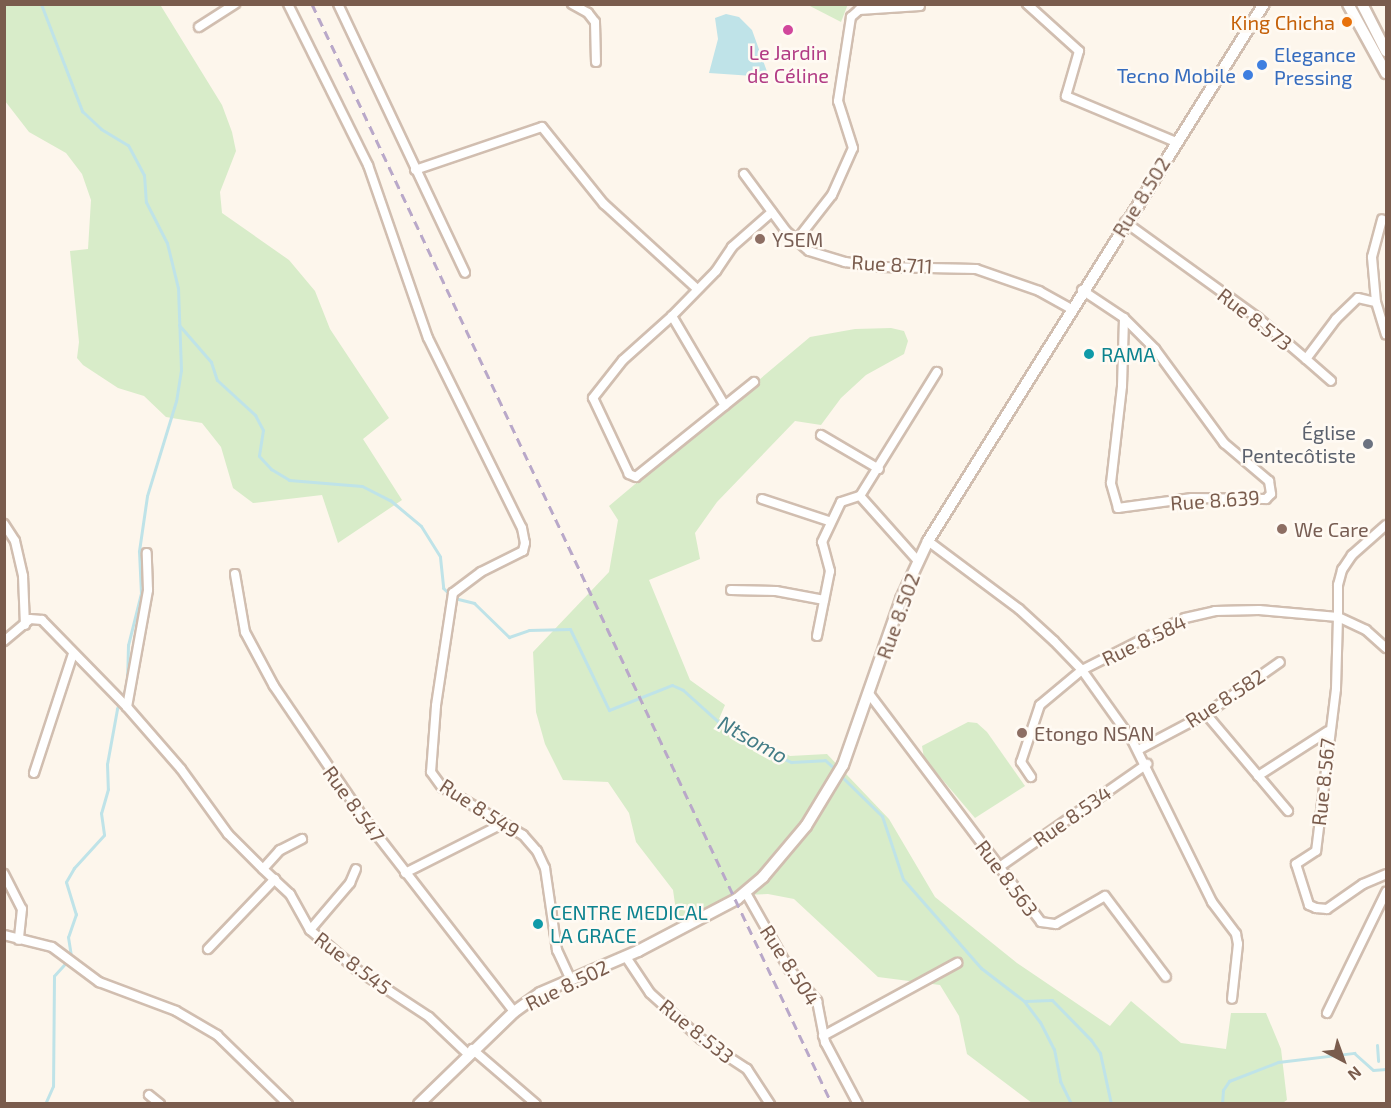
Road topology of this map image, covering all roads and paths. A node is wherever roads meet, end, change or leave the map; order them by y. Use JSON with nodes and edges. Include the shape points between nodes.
{"nodes":[{"id":1,"x":235,"y":4,"type":"edge"},
{"id":2,"x":288,"y":4,"type":"edge"},
{"id":3,"x":338,"y":4,"type":"edge"},
{"id":4,"x":572,"y":4,"type":"edge"},
{"id":5,"x":1027,"y":4,"type":"edge"},
{"id":6,"x":1264,"y":4,"type":"edge"},
{"id":7,"x":1348,"y":4,"type":"edge"},
{"id":8,"x":1362,"y":4,"type":"edge"},
{"id":9,"x":920,"y":6,"type":"dead end"},
{"id":10,"x":199,"y":27,"type":"dead end"},
{"id":11,"x":1386,"y":51,"type":"edge"},
{"id":12,"x":596,"y":62,"type":"dead end"},
{"id":13,"x":1386,"y":72,"type":"edge"},
{"id":14,"x":1176,"y":142,"type":"junction"},
{"id":15,"x":415,"y":170,"type":"junction"},
{"id":16,"x":744,"y":174,"type":"dead end"},
{"id":17,"x":772,"y":212,"type":"junction"},
{"id":18,"x":1382,"y":219,"type":"dead end"},
{"id":19,"x":1125,"y":222,"type":"junction"},
{"id":20,"x":796,"y":241,"type":"junction"},
{"id":21,"x":465,"y":273,"type":"dead end"},
{"id":22,"x":697,"y":290,"type":"junction"},
{"id":23,"x":1082,"y":290,"type":"junction"},
{"id":24,"x":1376,"y":302,"type":"junction"},
{"id":25,"x":1071,"y":309,"type":"junction"},
{"id":26,"x":672,"y":316,"type":"junction"},
{"id":27,"x":1124,"y":318,"type":"junction"},
{"id":28,"x":1386,"y":334,"type":"edge"},
{"id":29,"x":1306,"y":359,"type":"junction"},
{"id":30,"x":937,"y":372,"type":"dead end"},
{"id":31,"x":1331,"y":381,"type":"dead end"},
{"id":32,"x":754,"y":382,"type":"dead end"},
{"id":33,"x":725,"y":406,"type":"junction"},
{"id":34,"x":821,"y":435,"type":"dead end"},
{"id":35,"x":879,"y":469,"type":"junction"},
{"id":36,"x":860,"y":496,"type":"junction"},
{"id":37,"x":762,"y":499,"type":"dead end"},
{"id":38,"x":829,"y":521,"type":"junction"},
{"id":39,"x":4,"y":524,"type":"edge"},
{"id":40,"x":1386,"y":525,"type":"edge"},
{"id":41,"x":928,"y":541,"type":"junction"},
{"id":42,"x":147,"y":553,"type":"dead end"},
{"id":43,"x":918,"y":561,"type":"junction"},
{"id":44,"x":235,"y":574,"type":"dead end"},
{"id":45,"x":731,"y":590,"type":"dead end"},
{"id":46,"x":824,"y":600,"type":"junction"},
{"id":47,"x":1338,"y":617,"type":"junction"},
{"id":48,"x":25,"y":625,"type":"junction"},
{"id":49,"x":817,"y":636,"type":"dead end"},
{"id":50,"x":4,"y":641,"type":"edge"},
{"id":51,"x":1386,"y":648,"type":"edge"},
{"id":52,"x":73,"y":654,"type":"junction"},
{"id":53,"x":1281,"y":662,"type":"dead end"},
{"id":54,"x":1082,"y":670,"type":"junction"},
{"id":55,"x":870,"y":695,"type":"junction"},
{"id":56,"x":127,"y":707,"type":"junction"},
{"id":57,"x":1206,"y":714,"type":"junction"},
{"id":58,"x":1328,"y":732,"type":"junction"},
{"id":59,"x":1138,"y":750,"type":"junction"},
{"id":60,"x":1147,"y":764,"type":"junction"},
{"id":61,"x":34,"y":773,"type":"dead end"},
{"id":62,"x":1258,"y":776,"type":"junction"},
{"id":63,"x":1031,"y":777,"type":"dead end"},
{"id":64,"x":1288,"y":811,"type":"dead end"},
{"id":65,"x":504,"y":823,"type":"junction"},
{"id":66,"x":302,"y":838,"type":"dead end"},
{"id":67,"x":998,"y":868,"type":"junction"},
{"id":68,"x":263,"y":869,"type":"junction"},
{"id":69,"x":356,"y":869,"type":"dead end"},
{"id":70,"x":405,"y":873,"type":"junction"},
{"id":71,"x":4,"y":874,"type":"edge"},
{"id":72,"x":1386,"y":874,"type":"edge"},
{"id":73,"x":275,"y":879,"type":"junction"},
{"id":74,"x":1386,"y":892,"type":"edge"},
{"id":75,"x":746,"y":893,"type":"junction"},
{"id":76,"x":310,"y":930,"type":"junction"},
{"id":77,"x":4,"y":935,"type":"edge"},
{"id":78,"x":19,"y":940,"type":"junction"},
{"id":79,"x":208,"y":949,"type":"dead end"},
{"id":80,"x":626,"y":957,"type":"junction"},
{"id":81,"x":957,"y":963,"type":"dead end"},
{"id":82,"x":1166,"y":977,"type":"dead end"},
{"id":83,"x":570,"y":978,"type":"junction"},
{"id":84,"x":1232,"y":999,"type":"dead end"},
{"id":85,"x":514,"y":1012,"type":"junction"},
{"id":86,"x":1327,"y":1013,"type":"dead end"},
{"id":87,"x":823,"y":1036,"type":"junction"},
{"id":88,"x":470,"y":1051,"type":"junction"},
{"id":89,"x":149,"y":1095,"type":"dead end"},
{"id":90,"x":160,"y":1104,"type":"edge"},
{"id":91,"x":288,"y":1104,"type":"edge"},
{"id":92,"x":419,"y":1104,"type":"edge"},
{"id":93,"x":536,"y":1104,"type":"edge"},
{"id":94,"x":770,"y":1104,"type":"edge"},
{"id":95,"x":858,"y":1104,"type":"edge"}],
"edges":[{"from":1,"to":10,"type":"street"},
{"from":2,"to":65,"type":"street","name":"Rue 8.549","via":[[368,165],[428,338],[522,528],[522,551],[458,587],[449,605],[431,772],[442,787]]},
{"from":3,"to":15,"type":"street"},
{"from":4,"to":12,"type":"street","via":[[595,22]]},
{"from":5,"to":14,"type":"street","via":[[1079,51],[1066,96]]},
{"from":6,"to":14,"type":"main road","name":"Rue 8.502"},
{"from":7,"to":13,"type":"main road"},
{"from":8,"to":11,"type":"main road"},
{"from":9,"to":20,"type":"street","via":[[859,10],[851,17],[838,96],[853,148],[832,195]]},
{"from":14,"to":19,"type":"main road","name":"Rue 8.502"},
{"from":15,"to":21,"type":"street"},
{"from":15,"to":22,"type":"street","via":[[542,127],[604,204]]},
{"from":16,"to":17,"type":"street","name":"Rue 8.711"},
{"from":17,"to":20,"type":"street","name":"Rue 8.711"},
{"from":17,"to":22,"type":"street","via":[[732,247]]},
{"from":18,"to":24,"type":"street","via":[[1372,257]]},
{"from":19,"to":23,"type":"main road","name":"Rue 8.502"},
{"from":19,"to":29,"type":"street","name":"Rue 8.573","via":[[1258,318]]},
{"from":20,"to":25,"type":"street","name":"Rue 8.711","via":[[809,251],[845,262],[976,269],[1039,291]]},
{"from":22,"to":26,"type":"street"},
{"from":23,"to":25,"type":"main road","name":"Rue 8.502"},
{"from":23,"to":27,"type":"street","name":"Rue 8.639"},
{"from":24,"to":28,"type":"street"},
{"from":24,"to":29,"type":"street","name":"Rue 8.573","via":[[1358,298],[1336,319]]},
{"from":25,"to":41,"type":"main road","name":"Rue 8.502"},
{"from":26,"to":33,"type":"street"},
{"from":26,"to":33,"type":"street","via":[[623,360],[593,398],[629,474],[641,474]]},
{"from":27,"to":27,"type":"street","name":"Rue 8.639","via":[[1155,348],[1224,443],[1269,481],[1271,494],[1266,499],[1192,498],[1118,508],[1111,483],[1122,386]]},
{"from":29,"to":31,"type":"street"},
{"from":30,"to":35,"type":"street"},
{"from":32,"to":33,"type":"street"},
{"from":34,"to":35,"type":"street"},
{"from":35,"to":36,"type":"street"},
{"from":36,"to":38,"type":"street","via":[[841,502]]},
{"from":36,"to":43,"type":"street"},
{"from":37,"to":38,"type":"street"},
{"from":38,"to":46,"type":"street","via":[[822,542],[830,571]]},
{"from":39,"to":48,"type":"street","via":[[15,541],[23,576]]},
{"from":40,"to":47,"type":"street","via":[[1352,555],[1342,570]]},
{"from":41,"to":43,"type":"main road","name":"Rue 8.502"},
{"from":41,"to":54,"type":"street","via":[[1019,609]]},
{"from":42,"to":56,"type":"street","via":[[148,590]]},
{"from":43,"to":55,"type":"main road","name":"Rue 8.502"},
{"from":44,"to":70,"type":"street","name":"Rue 8.547","via":[[245,632],[274,686]]},
{"from":45,"to":46,"type":"street","via":[[776,591]]},
{"from":46,"to":49,"type":"street"},
{"from":47,"to":51,"type":"street","via":[[1366,630]]},
{"from":47,"to":54,"type":"street","name":"Rue 8.584","via":[[1259,610],[1215,611],[1185,618]]},
{"from":47,"to":58,"type":"street","name":"Rue 8.567","via":[[1336,689]]},
{"from":48,"to":50,"type":"street"},
{"from":48,"to":52,"type":"street","name":"Rue 8.545","via":[[30,619],[42,620]]},
{"from":52,"to":56,"type":"street","name":"Rue 8.545"},
{"from":52,"to":61,"type":"street"},
{"from":53,"to":57,"type":"street","name":"Rue 8.582"},
{"from":54,"to":59,"type":"street"},
{"from":54,"to":63,"type":"street","name":"Rue 8.584","via":[[1040,705],[1021,762]]},
{"from":55,"to":67,"type":"street","name":"Rue 8.563"},
{"from":55,"to":75,"type":"main road","name":"Rue 8.502","via":[[843,765],[806,826]]},
{"from":56,"to":68,"type":"street","name":"Rue 8.545","via":[[181,769],[228,834]]},
{"from":57,"to":59,"type":"street","name":"Rue 8.582"},
{"from":57,"to":62,"type":"street"},
{"from":58,"to":62,"type":"street"},
{"from":58,"to":72,"type":"street","name":"Rue 8.567","via":[[1316,851],[1296,864],[1309,904],[1327,909],[1363,884]]},
{"from":59,"to":60,"type":"street"},
{"from":60,"to":67,"type":"street","name":"Rue 8.534"},
{"from":60,"to":84,"type":"street","via":[[1202,884],[1236,934]]},
{"from":62,"to":64,"type":"street"},
{"from":65,"to":70,"type":"street"},
{"from":65,"to":83,"type":"street","name":"Rue 8.549","via":[[523,835],[545,868],[552,928]]},
{"from":66,"to":68,"type":"street","via":[[280,850]]},
{"from":67,"to":82,"type":"street","name":"Rue 8.563","via":[[1041,922],[1048,925],[1105,896]]},
{"from":68,"to":73,"type":"street","name":"Rue 8.545"},
{"from":69,"to":76,"type":"street","via":[[350,883]]},
{"from":70,"to":85,"type":"street","name":"Rue 8.547"},
{"from":71,"to":78,"type":"street","via":[[22,909]]},
{"from":73,"to":76,"type":"street","name":"Rue 8.545","via":[[290,894]]},
{"from":73,"to":79,"type":"street"},
{"from":74,"to":86,"type":"street"},
{"from":75,"to":80,"type":"main road","name":"Rue 8.502"},
{"from":75,"to":87,"type":"street","name":"Rue 8.504","via":[[789,969],[817,1001]]},
{"from":76,"to":88,"type":"street","name":"Rue 8.545","via":[[356,969],[429,1017]]},
{"from":77,"to":78,"type":"street"},
{"from":78,"to":91,"type":"street","via":[[52,947],[85,974],[176,1011],[217,1035]]},
{"from":80,"to":83,"type":"main road","name":"Rue 8.502"},
{"from":80,"to":94,"type":"street","name":"Rue 8.533","via":[[650,993],[701,1038],[747,1070]]},
{"from":81,"to":87,"type":"street"},
{"from":83,"to":85,"type":"main road","name":"Rue 8.502"},
{"from":85,"to":88,"type":"main road","name":"Rue 8.502"},
{"from":87,"to":95,"type":"street","name":"Rue 8.504"},
{"from":88,"to":92,"type":"main road","name":"Rue 8.502"},
{"from":88,"to":93,"type":"street","name":"Rue 8.545"},
{"from":89,"to":90,"type":"street"}]}
